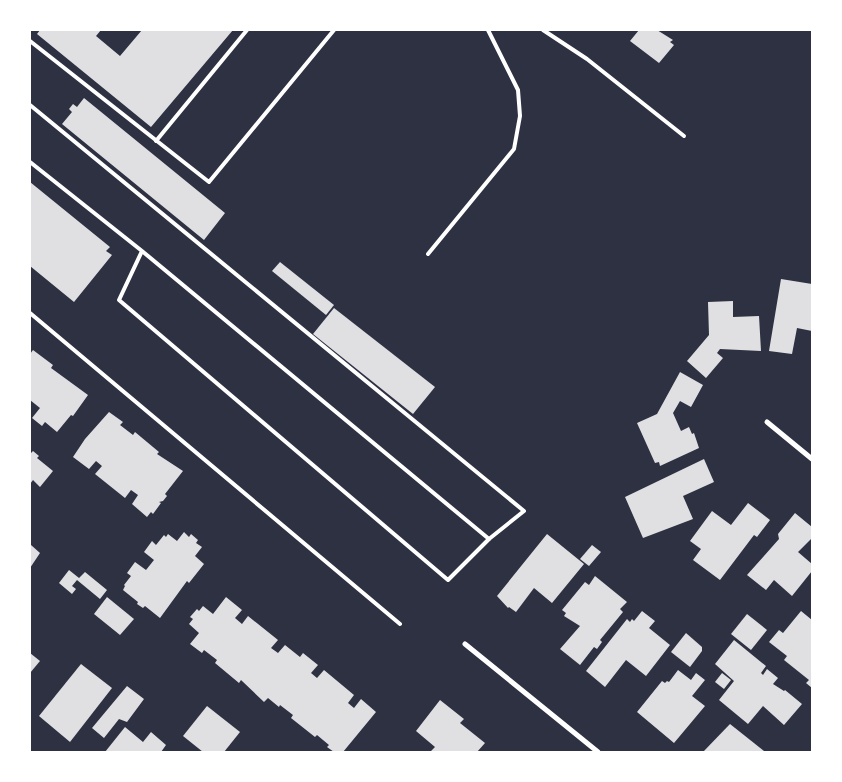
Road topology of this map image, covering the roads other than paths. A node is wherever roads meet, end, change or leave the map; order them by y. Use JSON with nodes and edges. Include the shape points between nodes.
{"nodes":[{"id":1,"x":247,"y":30,"type":"edge"},
{"id":2,"x":334,"y":30,"type":"edge"},
{"id":3,"x":488,"y":30,"type":"edge"},
{"id":4,"x":543,"y":30,"type":"edge"},
{"id":5,"x":30,"y":41,"type":"edge"},
{"id":6,"x":30,"y":105,"type":"edge"},
{"id":7,"x":684,"y":136,"type":"dead end"},
{"id":8,"x":156,"y":141,"type":"junction"},
{"id":9,"x":30,"y":162,"type":"edge"},
{"id":10,"x":142,"y":251,"type":"junction"},
{"id":11,"x":428,"y":254,"type":"dead end"},
{"id":12,"x":30,"y":313,"type":"edge"},
{"id":13,"x":767,"y":422,"type":"dead end"},
{"id":14,"x":812,"y":460,"type":"edge"},
{"id":15,"x":490,"y":539,"type":"junction"},
{"id":16,"x":400,"y":624,"type":"dead end"},
{"id":17,"x":465,"y":644,"type":"dead end"},
{"id":18,"x":598,"y":752,"type":"edge"}],
"edges":[{"from":1,"to":8,"type":"lane"},
{"from":2,"to":8,"type":"lane","via":[[209,182]]},
{"from":3,"to":11,"type":"lane","via":[[518,90],[520,116],[514,149]]},
{"from":4,"to":7,"type":"lane","via":[[587,59]]},
{"from":5,"to":8,"type":"lane"},
{"from":6,"to":15,"type":"lane","via":[[524,511]]},
{"from":9,"to":10,"type":"lane"},
{"from":10,"to":15,"type":"lane"},
{"from":10,"to":15,"type":"lane","via":[[119,300],[448,580]]},
{"from":12,"to":16,"type":"lane"},
{"from":13,"to":14,"type":"street"},
{"from":17,"to":18,"type":"street"}]}
